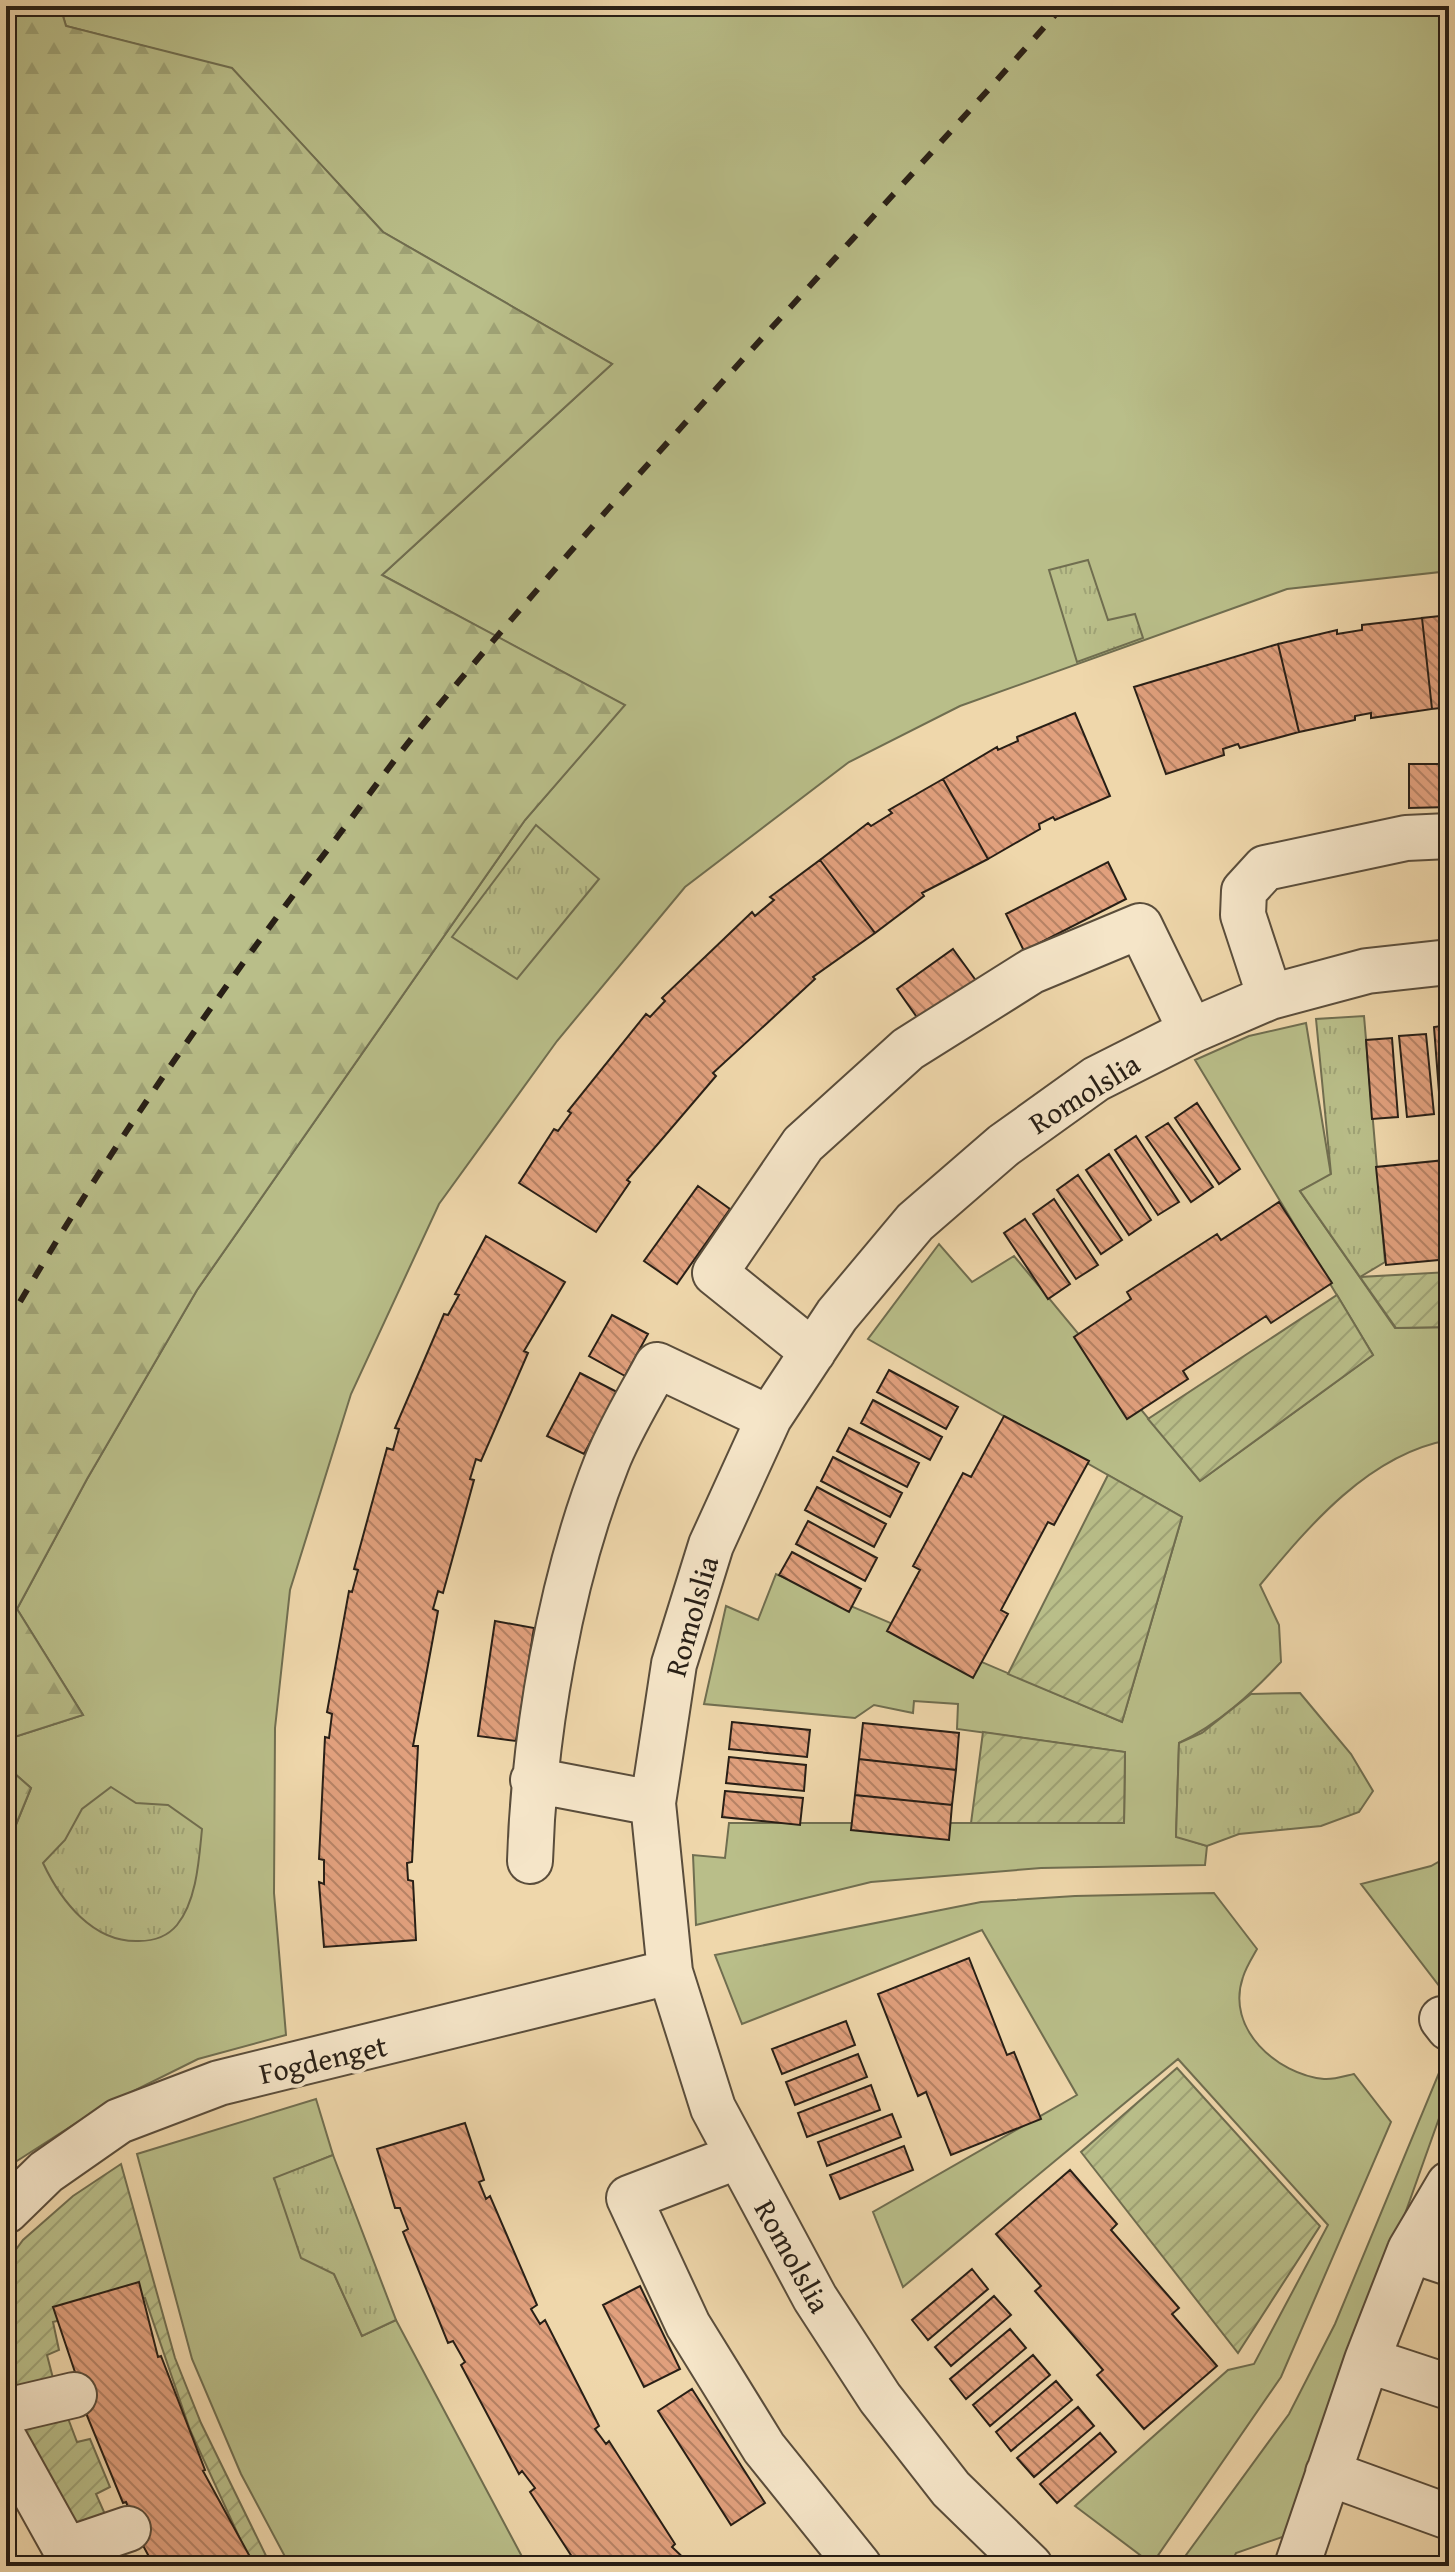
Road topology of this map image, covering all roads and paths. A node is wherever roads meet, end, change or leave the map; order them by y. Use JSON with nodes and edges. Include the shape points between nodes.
{"nodes":[{"id":1,"x":1449,"y":836,"type":"edge"},
{"id":2,"x":1449,"y":962,"type":"edge"},
{"id":3,"x":1270,"y":997,"type":"junction"},
{"id":4,"x":1191,"y":1031,"type":"junction"},
{"id":5,"x":813,"y":1352,"type":"junction"},
{"id":6,"x":769,"y":1418,"type":"junction"},
{"id":7,"x":533,"y":1780,"type":"junction"},
{"id":8,"x":653,"y":1803,"type":"junction"},
{"id":9,"x":530,"y":1861,"type":"dead end"},
{"id":10,"x":670,"y":1972,"type":"junction"},
{"id":11,"x":739,"y":2156,"type":"junction"},
{"id":12,"x":1449,"y":2184,"type":"edge"},
{"id":13,"x":6,"y":2211,"type":"edge"},
{"id":14,"x":1429,"y":2256,"type":"edge"},
{"id":15,"x":1367,"y":2360,"type":"junction"},
{"id":16,"x":1449,"y":2387,"type":"edge"},
{"id":17,"x":74,"y":2395,"type":"dead end"},
{"id":18,"x":6,"y":2411,"type":"edge"},
{"id":19,"x":6,"y":2442,"type":"edge"},
{"id":20,"x":1328,"y":2473,"type":"junction"},
{"id":21,"x":1449,"y":2517,"type":"edge"},
{"id":22,"x":128,"y":2529,"type":"dead end"},
{"id":23,"x":70,"y":2558,"type":"edge"},
{"id":24,"x":859,"y":2566,"type":"edge"},
{"id":25,"x":1030,"y":2566,"type":"edge"},
{"id":26,"x":1297,"y":2566,"type":"edge"}],
"edges":[{"from":1,"to":3,"type":"street","via":[[1406,838],[1265,868],[1244,891],[1243,915]]},
{"from":2,"to":3,"type":"street","name":"Romolslia","via":[[1367,971]]},
{"from":3,"to":4,"type":"street","name":"Romolslia"},
{"from":4,"to":5,"type":"street","name":"Romolslia","via":[[1096,1079],[982,1164],[915,1222]]},
{"from":4,"to":5,"type":"street","via":[[1140,926],[1032,971],[908,1049],[803,1144],[715,1273]]},
{"from":5,"to":6,"type":"street","name":"Romolslia"},
{"from":6,"to":7,"type":"street","via":[[657,1365],[607,1461],[572,1566]]},
{"from":6,"to":8,"type":"street","name":"Romolslia","via":[[711,1545],[674,1664]]},
{"from":7,"to":8,"type":"street"},
{"from":7,"to":9,"type":"street"},
{"from":8,"to":10,"type":"street","name":"Romolslia"},
{"from":10,"to":11,"type":"street","name":"Romolslia","via":[[713,2108]]},
{"from":10,"to":13,"type":"street","name":"Fogdenget","via":[[219,2083],[119,2121],[46,2172]]},
{"from":11,"to":24,"type":"street","via":[[629,2198],[688,2325],[764,2448]]},
{"from":11,"to":25,"type":"street","name":"Romolslia","via":[[815,2298],[880,2398],[951,2489]]},
{"from":12,"to":14,"type":"street"},
{"from":14,"to":15,"type":"street"},
{"from":15,"to":16,"type":"street"},
{"from":15,"to":20,"type":"street"},
{"from":17,"to":18,"type":"street"},
{"from":19,"to":23,"type":"street"},
{"from":20,"to":21,"type":"street"},
{"from":20,"to":26,"type":"street"},
{"from":22,"to":23,"type":"street"}]}
